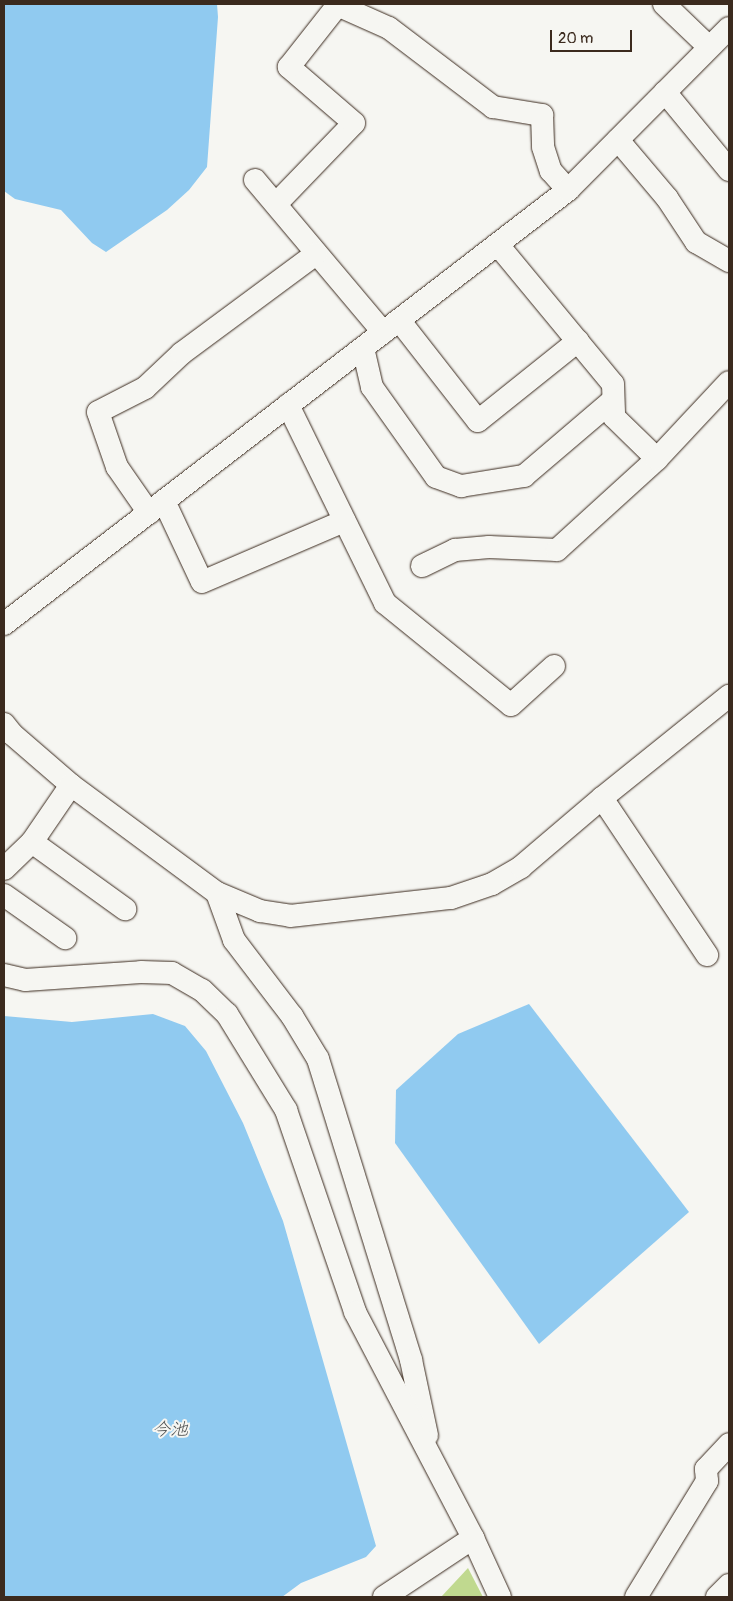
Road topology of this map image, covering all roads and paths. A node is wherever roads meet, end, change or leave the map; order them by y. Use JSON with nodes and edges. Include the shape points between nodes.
{"nodes":[{"id":1,"x":664,"y":4,"type":"edge"},
{"id":2,"x":336,"y":5,"type":"edge"},
{"id":3,"x":729,"y":28,"type":"edge"},
{"id":4,"x":709,"y":47,"type":"junction"},
{"id":5,"x":665,"y":92,"type":"junction"},
{"id":6,"x":618,"y":140,"type":"junction"},
{"id":7,"x":729,"y":170,"type":"edge"},
{"id":8,"x":255,"y":180,"type":"dead end"},
{"id":9,"x":568,"y":190,"type":"junction"},
{"id":10,"x":276,"y":204,"type":"junction"},
{"id":11,"x":498,"y":245,"type":"junction"},
{"id":12,"x":316,"y":254,"type":"junction"},
{"id":13,"x":729,"y":261,"type":"edge"},
{"id":14,"x":391,"y":326,"type":"junction"},
{"id":15,"x":578,"y":341,"type":"junction"},
{"id":16,"x":363,"y":348,"type":"junction"},
{"id":17,"x":729,"y":382,"type":"edge"},
{"id":18,"x":613,"y":400,"type":"junction"},
{"id":19,"x":288,"y":406,"type":"junction"},
{"id":20,"x":658,"y":459,"type":"junction"},
{"id":21,"x":156,"y":507,"type":"junction"},
{"id":22,"x":344,"y":521,"type":"junction"},
{"id":23,"x":422,"y":566,"type":"dead end"},
{"id":24,"x":4,"y":624,"type":"edge"},
{"id":25,"x":554,"y":666,"type":"dead end"},
{"id":26,"x":729,"y":696,"type":"edge"},
{"id":27,"x":4,"y":724,"type":"edge"},
{"id":28,"x":71,"y":785,"type":"junction"},
{"id":29,"x":602,"y":798,"type":"junction"},
{"id":30,"x":32,"y":842,"type":"junction"},
{"id":31,"x":4,"y":869,"type":"edge"},
{"id":32,"x":217,"y":893,"type":"junction"},
{"id":33,"x":4,"y":895,"type":"edge"},
{"id":34,"x":125,"y":909,"type":"dead end"},
{"id":35,"x":65,"y":938,"type":"dead end"},
{"id":36,"x":707,"y":955,"type":"dead end"},
{"id":37,"x":4,"y":975,"type":"edge"},
{"id":38,"x":729,"y":1444,"type":"edge"},
{"id":39,"x":432,"y":1463,"type":"junction"},
{"id":40,"x":473,"y":1538,"type":"junction"},
{"id":41,"x":729,"y":1585,"type":"edge"},
{"id":42,"x":384,"y":1597,"type":"edge"},
{"id":43,"x":500,"y":1597,"type":"edge"},
{"id":44,"x":636,"y":1597,"type":"edge"},
{"id":45,"x":717,"y":1597,"type":"edge"}],
"edges":[{"from":1,"to":4,"type":"street"},
{"from":2,"to":9,"type":"street","via":[[389,28],[493,106],[542,115],[543,147],[552,171]]},
{"from":2,"to":10,"type":"street","via":[[290,67],[354,123]]},
{"from":3,"to":4,"type":"street"},
{"from":4,"to":5,"type":"street"},
{"from":5,"to":6,"type":"street"},
{"from":5,"to":7,"type":"street"},
{"from":6,"to":9,"type":"street"},
{"from":6,"to":13,"type":"street","via":[[667,198],[696,242]]},
{"from":8,"to":10,"type":"street"},
{"from":9,"to":11,"type":"street"},
{"from":10,"to":12,"type":"street"},
{"from":11,"to":14,"type":"street"},
{"from":11,"to":15,"type":"street"},
{"from":12,"to":14,"type":"street"},
{"from":12,"to":21,"type":"street","via":[[182,354],[145,388],[98,412],[117,467]]},
{"from":14,"to":15,"type":"street","via":[[478,421]]},
{"from":14,"to":16,"type":"street"},
{"from":15,"to":18,"type":"street","via":[[613,384]]},
{"from":16,"to":18,"type":"street","via":[[372,386],[436,477],[461,486],[524,476]]},
{"from":16,"to":19,"type":"street"},
{"from":17,"to":20,"type":"street"},
{"from":18,"to":20,"type":"street","via":[[614,417]]},
{"from":19,"to":21,"type":"street"},
{"from":19,"to":22,"type":"street"},
{"from":20,"to":23,"type":"street","via":[[557,550],[488,547],[455,550]]},
{"from":21,"to":22,"type":"street","via":[[202,582]]},
{"from":21,"to":24,"type":"street"},
{"from":22,"to":25,"type":"street","via":[[385,603],[511,705]]},
{"from":26,"to":29,"type":"street"},
{"from":27,"to":28,"type":"street"},
{"from":28,"to":30,"type":"street"},
{"from":28,"to":32,"type":"street"},
{"from":29,"to":32,"type":"street","via":[[521,867],[492,884],[451,898],[290,916],[260,911]]},
{"from":29,"to":36,"type":"street"},
{"from":30,"to":31,"type":"street"},
{"from":30,"to":34,"type":"street"},
{"from":32,"to":39,"type":"street","via":[[234,940],[292,1016],[318,1059],[411,1360]]},
{"from":33,"to":35,"type":"street"},
{"from":37,"to":39,"type":"street","via":[[25,980],[172,972],[202,990],[227,1014],[286,1110],[355,1312]]},
{"from":38,"to":44,"type":"street","via":[[706,1469],[707,1480]]},
{"from":39,"to":40,"type":"street"},
{"from":40,"to":42,"type":"street"},
{"from":40,"to":43,"type":"street"},
{"from":41,"to":45,"type":"street"}]}
